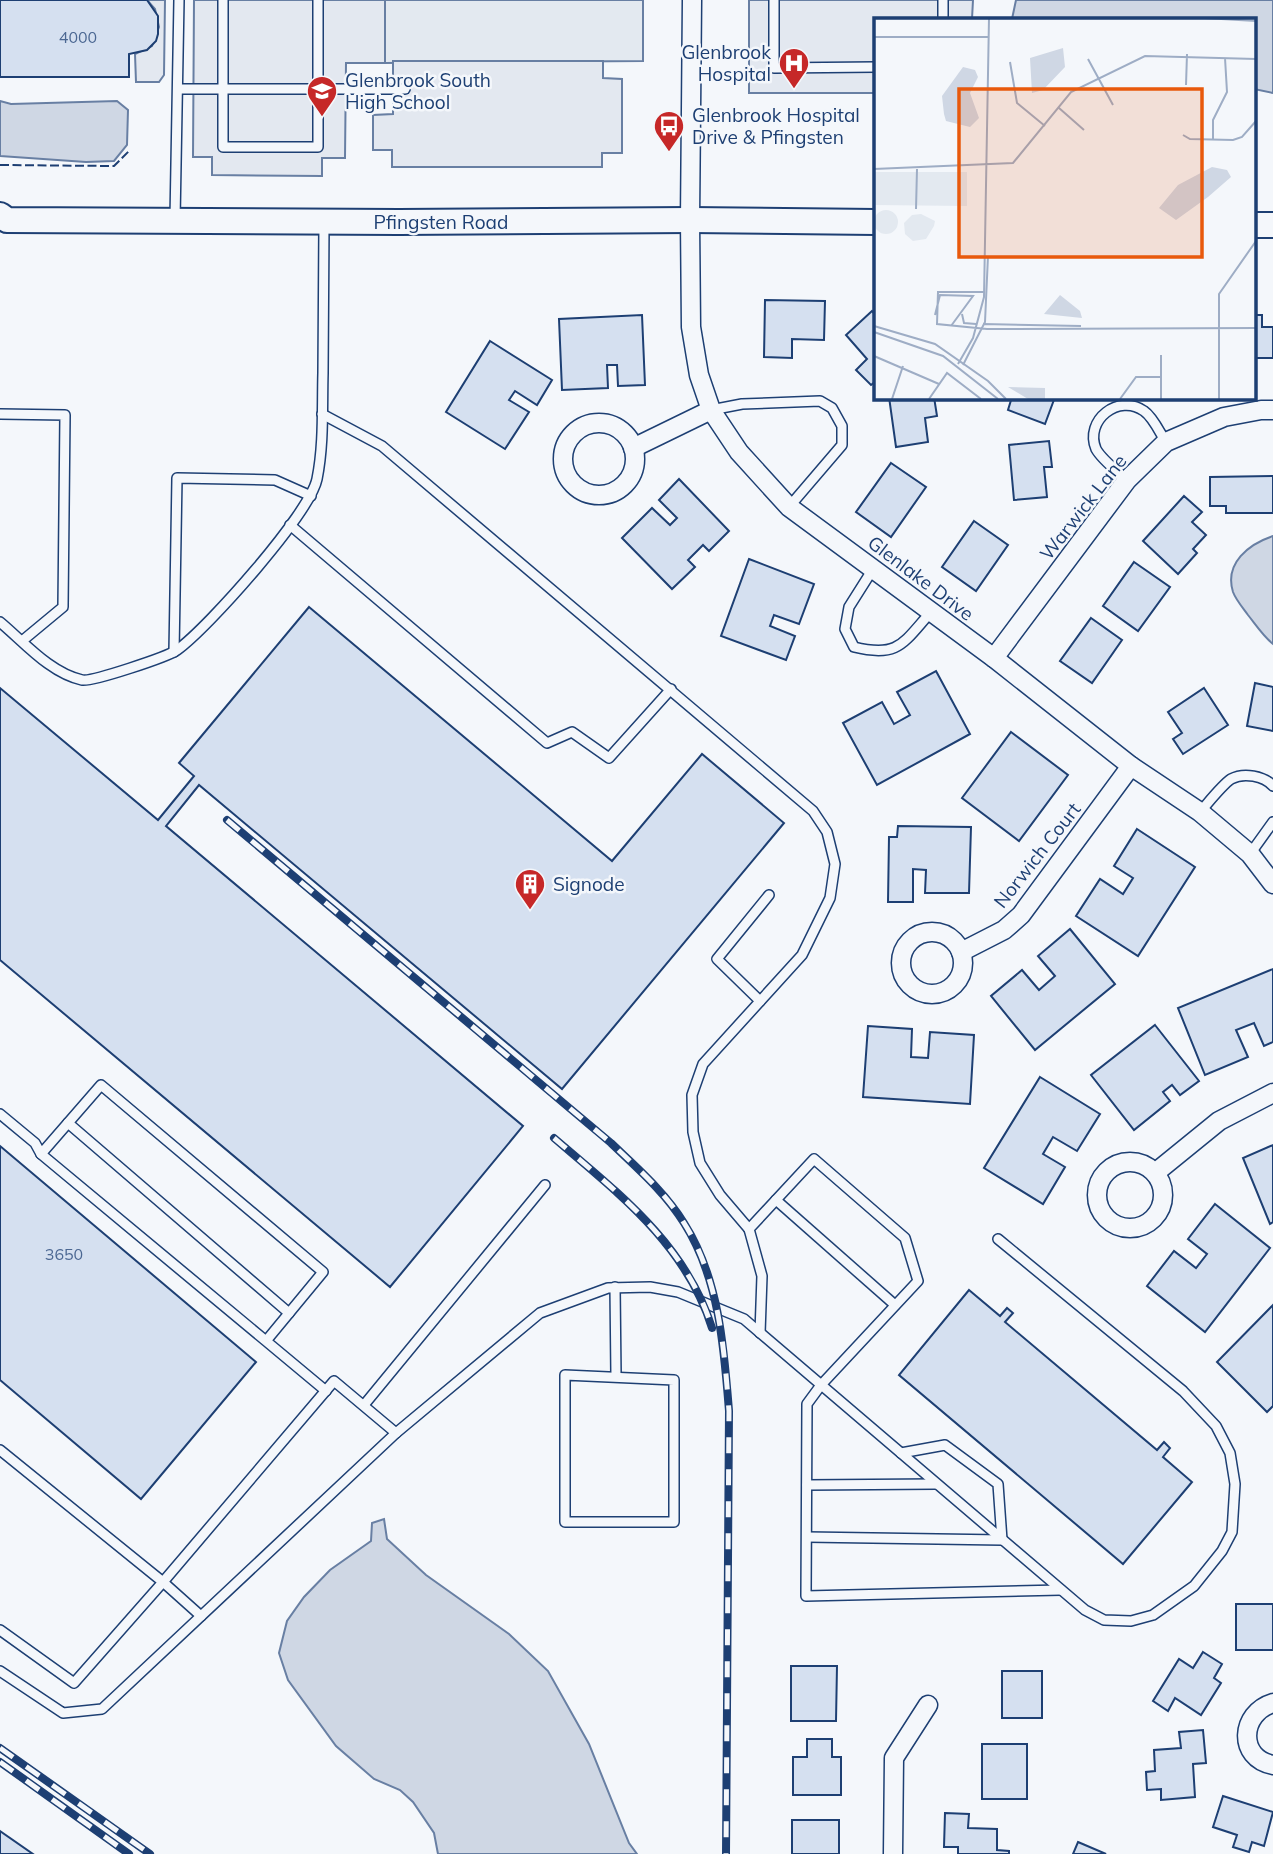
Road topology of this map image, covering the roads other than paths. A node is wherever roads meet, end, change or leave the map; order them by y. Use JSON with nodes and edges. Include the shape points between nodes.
{"nodes":[{"id":1,"x":178,"y":0,"type":"edge"},
{"id":2,"x":223,"y":0,"type":"edge"},
{"id":3,"x":318,"y":0,"type":"edge"},
{"id":4,"x":692,"y":0,"type":"edge"},
{"id":5,"x":774,"y":0,"type":"edge"},
{"id":6,"x":943,"y":0,"type":"edge"},
{"id":7,"x":943,"y":18,"type":"edge"},
{"id":8,"x":874,"y":67,"type":"edge"},
{"id":9,"x":178,"y":89,"type":"junction"},
{"id":10,"x":223,"y":89,"type":"junction"},
{"id":11,"x":318,"y":89,"type":"junction"},
{"id":12,"x":405,"y":89,"type":"dead end"},
{"id":13,"x":2,"y":220,"type":"edge"},
{"id":14,"x":690,"y":220,"type":"junction"},
{"id":15,"x":175,"y":221,"type":"junction"},
{"id":16,"x":324,"y":222,"type":"junction"},
{"id":17,"x":874,"y":222,"type":"edge"},
{"id":18,"x":711,"y":410,"type":"junction"},
{"id":19,"x":1273,"y":410,"type":"edge"},
{"id":20,"x":0,"y":414,"type":"edge"},
{"id":21,"x":322,"y":414,"type":"junction"},
{"id":22,"x":1166,"y":442,"type":"junction"},
{"id":23,"x":634,"y":448,"type":"junction"},
{"id":24,"x":1127,"y":480,"type":"junction"},
{"id":25,"x":311,"y":496,"type":"junction"},
{"id":26,"x":789,"y":507,"type":"junction"},
{"id":27,"x":290,"y":525,"type":"junction"},
{"id":28,"x":873,"y":569,"type":"junction"},
{"id":29,"x":931,"y":612,"type":"junction"},
{"id":30,"x":0,"y":622,"type":"edge"},
{"id":31,"x":22,"y":641,"type":"junction"},
{"id":32,"x":174,"y":652,"type":"junction"},
{"id":33,"x":994,"y":658,"type":"junction"},
{"id":34,"x":671,"y":689,"type":"junction"},
{"id":35,"x":1131,"y":766,"type":"junction"},
{"id":36,"x":1273,"y":786,"type":"edge"},
{"id":37,"x":1200,"y":812,"type":"junction"},
{"id":38,"x":1273,"y":822,"type":"edge"},
{"id":39,"x":1250,"y":854,"type":"junction"},
{"id":40,"x":1273,"y":884,"type":"edge"},
{"id":41,"x":769,"y":895,"type":"dead end"},
{"id":42,"x":961,"y":952,"type":"dead end"},
{"id":43,"x":760,"y":1001,"type":"junction"},
{"id":44,"x":1273,"y":1093,"type":"edge"},
{"id":45,"x":0,"y":1114,"type":"edge"},
{"id":46,"x":68,"y":1123,"type":"junction"},
{"id":47,"x":41,"y":1154,"type":"junction"},
{"id":48,"x":1155,"y":1173,"type":"dead end"},
{"id":49,"x":545,"y":1185,"type":"dead end"},
{"id":50,"x":776,"y":1200,"type":"junction"},
{"id":51,"x":749,"y":1229,"type":"junction"},
{"id":52,"x":998,"y":1239,"type":"dead end"},
{"id":53,"x":615,"y":1287,"type":"junction"},
{"id":54,"x":895,"y":1305,"type":"junction"},
{"id":55,"x":289,"y":1313,"type":"junction"},
{"id":56,"x":760,"y":1333,"type":"junction"},
{"id":57,"x":266,"y":1341,"type":"junction"},
{"id":58,"x":616,"y":1376,"type":"junction"},
{"id":59,"x":821,"y":1385,"type":"junction"},
{"id":60,"x":326,"y":1391,"type":"junction"},
{"id":61,"x":364,"y":1405,"type":"junction"},
{"id":62,"x":396,"y":1433,"type":"junction"},
{"id":63,"x":0,"y":1450,"type":"edge"},
{"id":64,"x":901,"y":1453,"type":"junction"},
{"id":65,"x":936,"y":1484,"type":"junction"},
{"id":66,"x":807,"y":1485,"type":"junction"},
{"id":67,"x":807,"y":1537,"type":"junction"},
{"id":68,"x":1002,"y":1540,"type":"junction"},
{"id":69,"x":163,"y":1582,"type":"junction"},
{"id":70,"x":1061,"y":1590,"type":"junction"},
{"id":71,"x":201,"y":1616,"type":"junction"},
{"id":72,"x":0,"y":1630,"type":"edge"},
{"id":73,"x":0,"y":1671,"type":"edge"},
{"id":74,"x":1273,"y":1703,"type":"edge"},
{"id":75,"x":928,"y":1705,"type":"dead end"},
{"id":76,"x":1273,"y":1765,"type":"edge"},
{"id":77,"x":893,"y":1854,"type":"edge"}],
"edges":[{"from":1,"to":9,"type":"lane"},
{"from":2,"to":10,"type":"lane"},
{"from":3,"to":11,"type":"lane"},
{"from":4,"to":14,"type":"street","name":"Glenlake Drive"},
{"from":5,"to":8,"type":"lane","via":[[774,68]]},
{"from":6,"to":7,"type":"lane"},
{"from":9,"to":10,"type":"lane"},
{"from":9,"to":15,"type":"lane"},
{"from":10,"to":11,"type":"lane"},
{"from":10,"to":11,"type":"lane","via":[[223,147],[318,147]]},
{"from":11,"to":12,"type":"lane"},
{"from":13,"to":15,"type":"main road","name":"Pfingsten Road"},
{"from":14,"to":16,"type":"main road","name":"Pfingsten Road"},
{"from":14,"to":17,"type":"main road","name":"Pfingsten Road"},
{"from":14,"to":18,"type":"street","name":"Glenlake Drive","via":[[691,327]]},
{"from":15,"to":16,"type":"main road","name":"Pfingsten Road"},
{"from":16,"to":21,"type":"lane"},
{"from":18,"to":23,"type":"street"},
{"from":18,"to":26,"type":"street","name":"Glenlake Drive","via":[[739,452]]},
{"from":18,"to":26,"type":"lane","via":[[820,401],[832,408],[842,426],[842,445]]},
{"from":19,"to":22,"type":"street","name":"Warwick Lane","via":[[1224,417]]},
{"from":20,"to":31,"type":"lane","via":[[65,415],[63,607]]},
{"from":21,"to":25,"type":"lane","via":[[318,473]]},
{"from":21,"to":34,"type":"lane","via":[[382,446]]},
{"from":22,"to":24,"type":"street","name":"Warwick Lane"},
{"from":22,"to":24,"type":"lane","via":[[1146,412],[1131,405],[1110,408],[1097,420],[1093,437],[1097,452]]},
{"from":23,"to":23,"type":"street","via":[[621,430],[599,423],[570,438],[563,459],[572,482],[581,490],[605,495],[626,483],[635,461]]},
{"from":24,"to":33,"type":"street","name":"Warwick Lane"},
{"from":25,"to":27,"type":"lane"},
{"from":25,"to":32,"type":"lane","via":[[275,480],[177,478]]},
{"from":26,"to":28,"type":"street","name":"Glenlake Drive"},
{"from":27,"to":32,"type":"lane","via":[[201,630]]},
{"from":27,"to":34,"type":"lane","via":[[547,743],[572,732],[609,758]]},
{"from":28,"to":29,"type":"street","name":"Glenlake Drive"},
{"from":28,"to":29,"type":"lane","via":[[849,607],[845,629],[854,647],[874,652],[900,647]]},
{"from":29,"to":33,"type":"street","name":"Glenlake Drive"},
{"from":30,"to":31,"type":"lane"},
{"from":31,"to":32,"type":"lane","via":[[56,669],[84,680]]},
{"from":33,"to":35,"type":"street","name":"Glenlake Drive"},
{"from":34,"to":43,"type":"lane","via":[[813,811],[827,832],[835,864],[830,898],[802,955]]},
{"from":35,"to":37,"type":"street","name":"Glenlake Drive"},
{"from":35,"to":42,"type":"street","name":"Norwich Court","via":[[1021,915],[1004,930]]},
{"from":36,"to":37,"type":"lane","via":[[1267,779],[1250,775],[1232,779]]},
{"from":37,"to":39,"type":"street","name":"Glenlake Drive"},
{"from":38,"to":39,"type":"lane"},
{"from":39,"to":40,"type":"street","name":"Glenlake Drive"},
{"from":41,"to":43,"type":"lane","via":[[717,959]]},
{"from":43,"to":51,"type":"lane","via":[[703,1064],[692,1095],[700,1163]]},
{"from":44,"to":48,"type":"street","via":[[1219,1121]]},
{"from":45,"to":47,"type":"lane","via":[[35,1143]]},
{"from":46,"to":47,"type":"lane"},
{"from":46,"to":55,"type":"lane"},
{"from":46,"to":55,"type":"lane","via":[[101,1085],[323,1272]]},
{"from":47,"to":57,"type":"lane"},
{"from":49,"to":61,"type":"lane"},
{"from":50,"to":51,"type":"lane"},
{"from":50,"to":54,"type":"lane"},
{"from":50,"to":54,"type":"lane","via":[[814,1159],[905,1237],[918,1280]]},
{"from":51,"to":56,"type":"lane","via":[[762,1276]]},
{"from":52,"to":70,"type":"lane","via":[[1183,1391],[1216,1426],[1230,1453],[1235,1484],[1232,1532],[1195,1586],[1153,1615],[1131,1621],[1104,1620]]},
{"from":53,"to":56,"type":"lane","via":[[678,1292],[744,1319]]},
{"from":53,"to":58,"type":"lane"},
{"from":53,"to":62,"type":"lane","via":[[540,1313]]},
{"from":54,"to":59,"type":"lane"},
{"from":55,"to":57,"type":"lane"},
{"from":56,"to":59,"type":"lane"},
{"from":57,"to":60,"type":"lane"},
{"from":58,"to":58,"type":"lane","via":[[565,1375],[565,1522],[674,1522],[674,1380]]},
{"from":59,"to":64,"type":"lane"},
{"from":59,"to":66,"type":"lane","via":[[807,1404]]},
{"from":60,"to":61,"type":"lane","via":[[334,1381]]},
{"from":60,"to":69,"type":"lane"},
{"from":61,"to":62,"type":"lane"},
{"from":62,"to":71,"type":"lane"},
{"from":63,"to":69,"type":"lane"},
{"from":64,"to":65,"type":"lane"},
{"from":64,"to":68,"type":"lane","via":[[945,1445],[998,1484]]},
{"from":65,"to":66,"type":"lane"},
{"from":65,"to":68,"type":"lane"},
{"from":66,"to":67,"type":"lane"},
{"from":67,"to":68,"type":"lane"},
{"from":67,"to":70,"type":"lane","via":[[806,1596]]},
{"from":68,"to":70,"type":"lane"},
{"from":69,"to":71,"type":"lane"},
{"from":69,"to":72,"type":"lane","via":[[74,1683]]},
{"from":71,"to":73,"type":"lane","via":[[102,1709],[63,1713]]},
{"from":74,"to":76,"type":"street","via":[[1255,1713],[1247,1731],[1247,1742],[1258,1759]]},
{"from":75,"to":77,"type":"street","via":[[894,1758]]}]}
